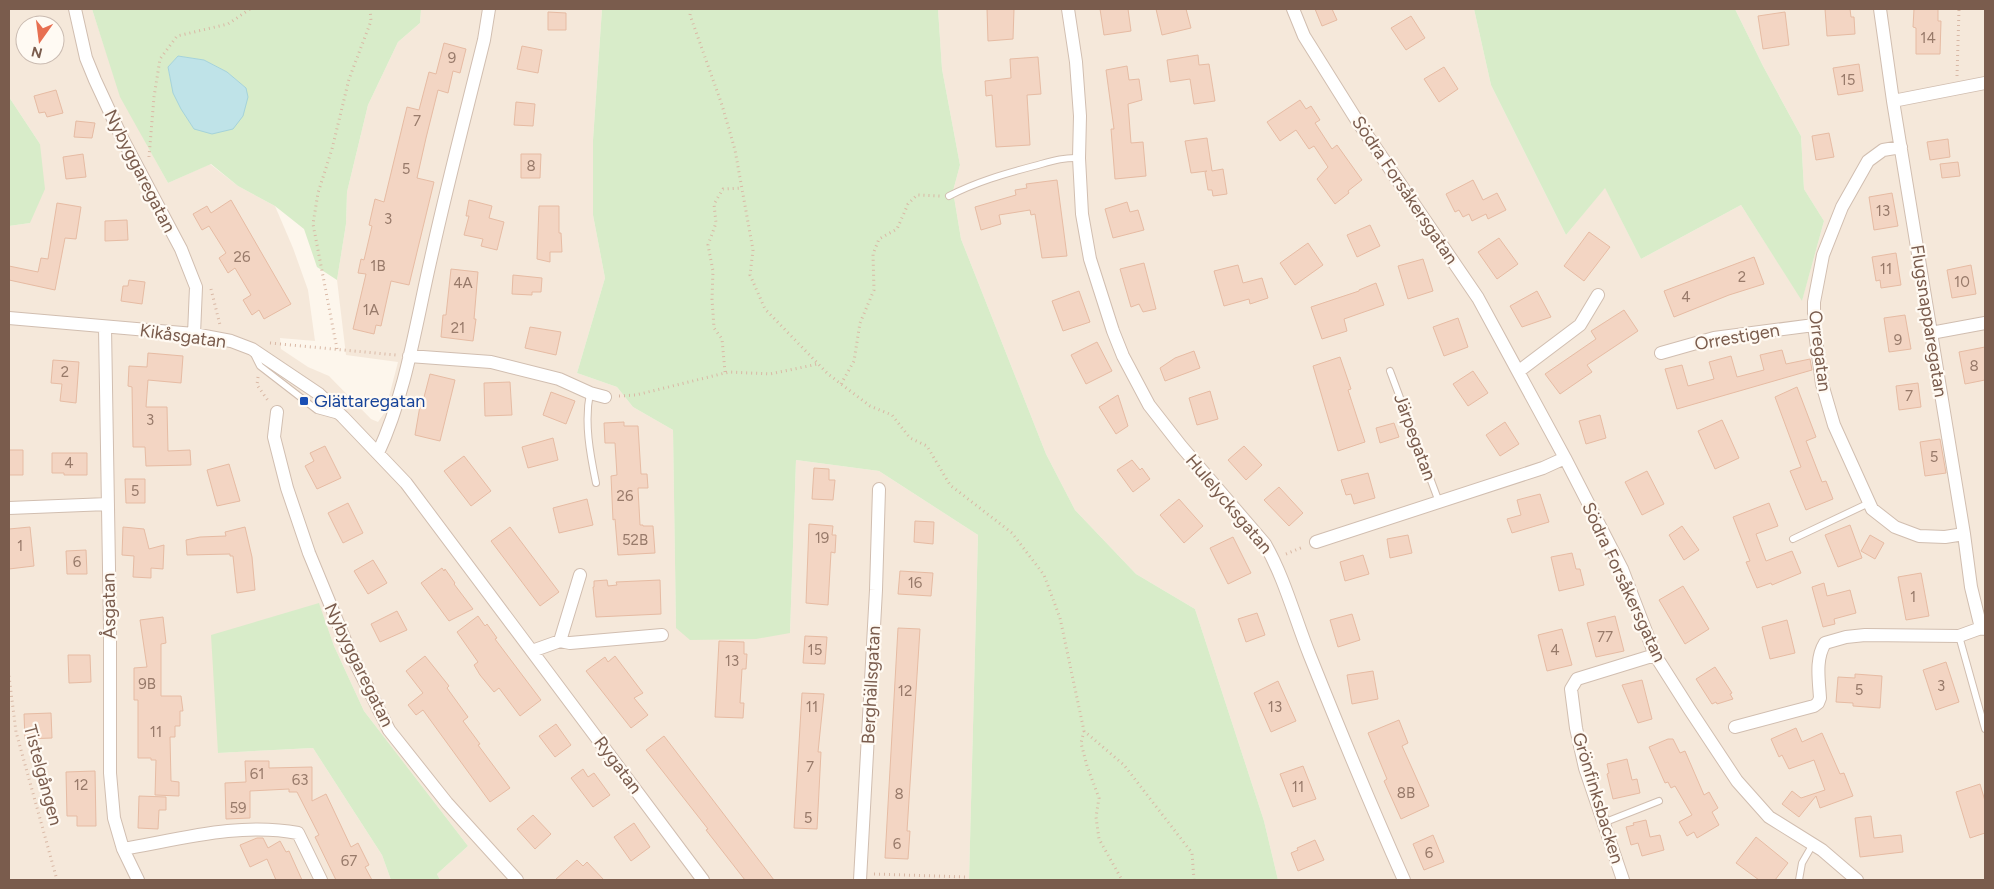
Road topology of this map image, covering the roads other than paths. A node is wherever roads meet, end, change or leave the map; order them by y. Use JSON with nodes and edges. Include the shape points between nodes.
{"nodes":[{"id":1,"x":75,"y":9,"type":"edge"},
{"id":2,"x":488,"y":9,"type":"edge"},
{"id":3,"x":1068,"y":9,"type":"edge"},
{"id":4,"x":1293,"y":9,"type":"edge"},
{"id":5,"x":1880,"y":9,"type":"edge"},
{"id":6,"x":1985,"y":83,"type":"edge"},
{"id":7,"x":1893,"y":101,"type":"junction"},
{"id":8,"x":1901,"y":147,"type":"junction"},
{"id":9,"x":1079,"y":158,"type":"junction"},
{"id":10,"x":949,"y":196,"type":"road end"},
{"id":11,"x":1598,"y":295,"type":"dead end"},
{"id":12,"x":9,"y":318,"type":"edge"},
{"id":13,"x":1985,"y":323,"type":"edge"},
{"id":14,"x":1814,"y":325,"type":"junction"},
{"id":15,"x":104,"y":327,"type":"junction"},
{"id":16,"x":1932,"y":333,"type":"junction"},
{"id":17,"x":194,"y":334,"type":"junction"},
{"id":18,"x":252,"y":349,"type":"junction"},
{"id":19,"x":1662,"y":353,"type":"dead end"},
{"id":20,"x":409,"y":356,"type":"junction"},
{"id":21,"x":1390,"y":371,"type":"dead end"},
{"id":22,"x":1518,"y":371,"type":"junction"},
{"id":23,"x":590,"y":393,"type":"junction"},
{"id":24,"x":604,"y":397,"type":"dead end"},
{"id":25,"x":278,"y":412,"type":"road end"},
{"id":26,"x":344,"y":417,"type":"junction"},
{"id":27,"x":378,"y":453,"type":"junction"},
{"id":28,"x":1565,"y":458,"type":"junction"},
{"id":29,"x":596,"y":483,"type":"dead end"},
{"id":30,"x":878,"y":489,"type":"dead end"},
{"id":31,"x":1439,"y":502,"type":"junction"},
{"id":32,"x":1869,"y":502,"type":"junction"},
{"id":33,"x":108,"y":504,"type":"junction"},
{"id":34,"x":9,"y":508,"type":"edge"},
{"id":35,"x":1964,"y":534,"type":"junction"},
{"id":36,"x":1793,"y":539,"type":"dead end"},
{"id":37,"x":1316,"y":542,"type":"road end"},
{"id":38,"x":580,"y":574,"type":"dead end"},
{"id":39,"x":1983,"y":629,"type":"edge"},
{"id":40,"x":662,"y":635,"type":"dead end"},
{"id":41,"x":1959,"y":636,"type":"junction"},
{"id":42,"x":560,"y":641,"type":"junction"},
{"id":43,"x":532,"y":650,"type":"junction"},
{"id":44,"x":1655,"y":655,"type":"junction"},
{"id":45,"x":1735,"y":727,"type":"dead end"},
{"id":46,"x":1985,"y":729,"type":"edge"},
{"id":47,"x":1659,"y":801,"type":"dead end"},
{"id":48,"x":1603,"y":822,"type":"junction"},
{"id":49,"x":1813,"y":844,"type":"junction"},
{"id":50,"x":123,"y":849,"type":"junction"},
{"id":51,"x":860,"y":877,"type":"edge"},
{"id":52,"x":138,"y":880,"type":"edge"},
{"id":53,"x":321,"y":880,"type":"edge"},
{"id":54,"x":517,"y":880,"type":"edge"},
{"id":55,"x":703,"y":880,"type":"edge"},
{"id":56,"x":1404,"y":880,"type":"edge"},
{"id":57,"x":1623,"y":880,"type":"edge"},
{"id":58,"x":1799,"y":880,"type":"edge"},
{"id":59,"x":1857,"y":880,"type":"edge"}],
"edges":[{"from":1,"to":17,"type":"street","name":"Nybyggaregatan","via":[[86,58],[95,80],[181,249],[196,287]]},
{"from":2,"to":20,"type":"street","via":[[484,40]]},
{"from":3,"to":9,"type":"street","name":"Hulelycksgatan","via":[[1080,116]]},
{"from":4,"to":22,"type":"street","name":"Södra Forsåkersgatan","via":[[1309,44],[1361,127],[1478,298]]},
{"from":5,"to":7,"type":"street","name":"Flugsnapparegatan"},
{"from":6,"to":7,"type":"street"},
{"from":7,"to":8,"type":"street","name":"Flugsnapparegatan"},
{"from":8,"to":14,"type":"street","name":"Orregatan","via":[[1883,150],[1868,162],[1842,208],[1823,255],[1814,302]]},
{"from":8,"to":16,"type":"street","name":"Flugsnapparegatan"},
{"from":9,"to":10,"type":"lane","via":[[1067,157],[1001,175]]},
{"from":9,"to":56,"type":"street","name":"Hulelycksgatan","via":[[1082,214],[1090,258],[1123,356],[1149,405],[1266,544],[1338,726]]},
{"from":11,"to":22,"type":"street","via":[[1580,324]]},
{"from":12,"to":15,"type":"street","name":"Kikåsgatan"},
{"from":13,"to":16,"type":"street"},
{"from":14,"to":19,"type":"street","name":"Orrestigen","via":[[1714,338]]},
{"from":14,"to":32,"type":"street","name":"Orregatan","via":[[1822,384],[1834,425]]},
{"from":15,"to":17,"type":"street","name":"Kikåsgatan"},
{"from":15,"to":33,"type":"street","name":"Åsgatan"},
{"from":16,"to":35,"type":"street","name":"Flugsnapparegatan"},
{"from":17,"to":18,"type":"street","name":"Kikåsgatan"},
{"from":18,"to":26,"type":"street","name":"Kikåsgatan","via":[[318,394]]},
{"from":18,"to":26,"type":"lane","via":[[260,366],[317,410]]},
{"from":20,"to":23,"type":"street","via":[[491,362],[560,379]]},
{"from":20,"to":27,"type":"street","via":[[391,422]]},
{"from":21,"to":31,"type":"lane","name":"Järpegatan"},
{"from":22,"to":28,"type":"street","name":"Södra Forsåkersgatan"},
{"from":23,"to":24,"type":"street"},
{"from":23,"to":29,"type":"lane","via":[[587,406],[590,453]]},
{"from":25,"to":54,"type":"street","name":"Nybyggaregatan","via":[[274,437],[309,552],[349,650],[389,730],[447,803]]},
{"from":26,"to":27,"type":"street","name":"Kikåsgatan"},
{"from":27,"to":43,"type":"street","name":"Rygatan","via":[[406,483]]},
{"from":28,"to":31,"type":"street","name":"Järpegatan"},
{"from":28,"to":44,"type":"street","name":"Södra Forsåkersgatan","via":[[1622,569]]},
{"from":30,"to":51,"type":"street","name":"Berghällsgatan","via":[[876,590]]},
{"from":31,"to":37,"type":"street","name":"Järpegatan"},
{"from":32,"to":35,"type":"street","name":"Orregatan","via":[[1872,509],[1895,527],[1919,536]]},
{"from":32,"to":36,"type":"lane"},
{"from":33,"to":34,"type":"street"},
{"from":33,"to":50,"type":"street","name":"Åsgatan","via":[[110,773],[114,818]]},
{"from":35,"to":39,"type":"street","name":"Flugsnapparegatan","via":[[1971,587]]},
{"from":38,"to":42,"type":"street"},
{"from":39,"to":41,"type":"street"},
{"from":40,"to":42,"type":"street","via":[[570,643]]},
{"from":41,"to":45,"type":"street","via":[[1865,635],[1824,643],[1818,661],[1818,703]]},
{"from":41,"to":46,"type":"lane"},
{"from":42,"to":43,"type":"street"},
{"from":43,"to":55,"type":"street","name":"Rygatan"},
{"from":44,"to":48,"type":"street","name":"Grönfinksbacken","via":[[1577,679],[1571,689],[1585,768]]},
{"from":44,"to":49,"type":"street","name":"Södra Forsåkersgatan","via":[[1737,781],[1769,817]]},
{"from":47,"to":48,"type":"lane"},
{"from":48,"to":57,"type":"street","name":"Grönfinksbacken"},
{"from":49,"to":58,"type":"lane","via":[[1802,863]]},
{"from":49,"to":59,"type":"street","name":"Södra Forsåkersgatan"},
{"from":50,"to":52,"type":"street","name":"Åsgatan"},
{"from":50,"to":53,"type":"street","via":[[213,832],[280,830],[298,833]]}]}
